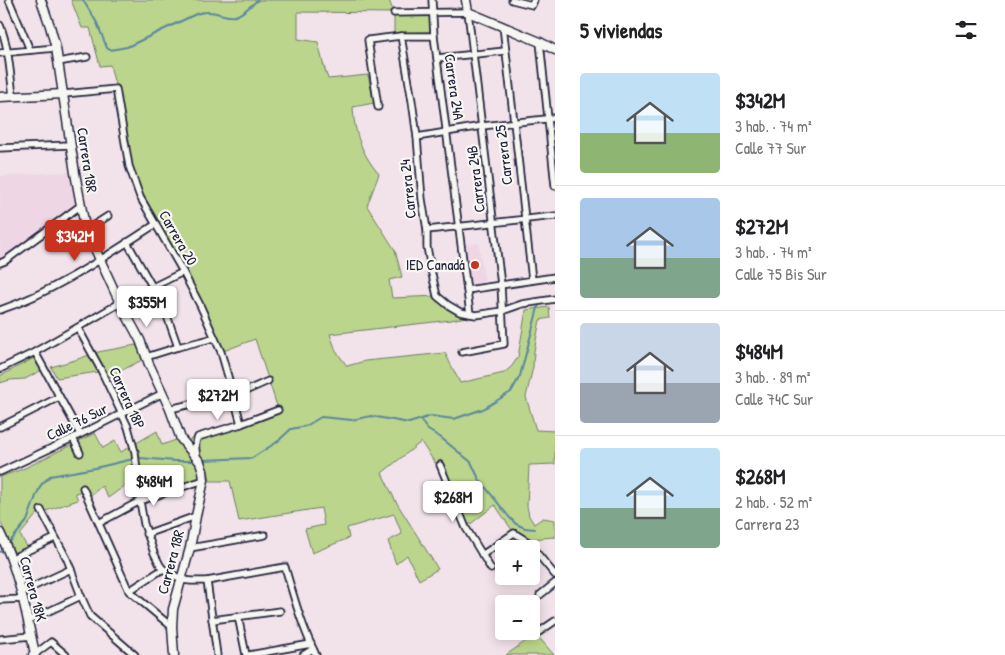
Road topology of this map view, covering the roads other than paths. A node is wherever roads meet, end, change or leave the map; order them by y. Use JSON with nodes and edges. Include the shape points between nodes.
{"nodes":[{"id":1,"x":9,"y":0,"type":"edge"},
{"id":2,"x":40,"y":0,"type":"edge"},
{"id":3,"x":432,"y":0,"type":"edge"},
{"id":4,"x":466,"y":0,"type":"edge"},
{"id":5,"x":512,"y":0,"type":"edge"},
{"id":6,"x":534,"y":0,"type":"edge"},
{"id":7,"x":468,"y":12,"type":"junction"},
{"id":8,"x":394,"y":13,"type":"dead end"},
{"id":9,"x":432,"y":13,"type":"junction"},
{"id":10,"x":0,"y":24,"type":"edge"},
{"id":11,"x":503,"y":26,"type":"junction"},
{"id":12,"x":401,"y":36,"type":"junction"},
{"id":13,"x":434,"y":36,"type":"junction"},
{"id":14,"x":540,"y":42,"type":"junction"},
{"id":15,"x":56,"y":48,"type":"junction"},
{"id":16,"x":30,"y":50,"type":"junction"},
{"id":17,"x":555,"y":50,"type":"edge"},
{"id":18,"x":505,"y":51,"type":"junction"},
{"id":19,"x":0,"y":53,"type":"edge"},
{"id":20,"x":8,"y":53,"type":"junction"},
{"id":21,"x":473,"y":55,"type":"junction"},
{"id":22,"x":87,"y":57,"type":"dead end"},
{"id":23,"x":437,"y":58,"type":"junction"},
{"id":24,"x":58,"y":62,"type":"junction"},
{"id":25,"x":64,"y":94,"type":"junction"},
{"id":26,"x":13,"y":96,"type":"junction"},
{"id":27,"x":0,"y":97,"type":"edge"},
{"id":28,"x":378,"y":107,"type":"dead end"},
{"id":29,"x":555,"y":118,"type":"edge"},
{"id":30,"x":548,"y":119,"type":"junction"},
{"id":31,"x":513,"y":123,"type":"junction"},
{"id":32,"x":482,"y":126,"type":"junction"},
{"id":33,"x":447,"y":131,"type":"junction"},
{"id":34,"x":417,"y":137,"type":"junction"},
{"id":35,"x":70,"y":145,"type":"junction"},
{"id":36,"x":0,"y":148,"type":"edge"},
{"id":37,"x":555,"y":186,"type":"edge"},
{"id":38,"x":80,"y":206,"type":"junction"},
{"id":39,"x":108,"y":216,"type":"dead end"},
{"id":40,"x":555,"y":216,"type":"edge"},
{"id":41,"x":524,"y":220,"type":"junction"},
{"id":42,"x":494,"y":223,"type":"junction"},
{"id":43,"x":156,"y":224,"type":"junction"},
{"id":44,"x":459,"y":227,"type":"junction"},
{"id":45,"x":86,"y":230,"type":"junction"},
{"id":46,"x":427,"y":230,"type":"junction"},
{"id":47,"x":127,"y":242,"type":"junction"},
{"id":48,"x":100,"y":259,"type":"junction"},
{"id":49,"x":0,"y":263,"type":"edge"},
{"id":50,"x":183,"y":272,"type":"junction"},
{"id":51,"x":555,"y":277,"type":"edge"},
{"id":52,"x":532,"y":280,"type":"junction"},
{"id":53,"x":502,"y":285,"type":"junction"},
{"id":54,"x":153,"y":288,"type":"junction"},
{"id":55,"x":467,"y":290,"type":"junction"},
{"id":56,"x":555,"y":299,"type":"edge"},
{"id":57,"x":120,"y":303,"type":"junction"},
{"id":58,"x":0,"y":310,"type":"edge"},
{"id":59,"x":502,"y":311,"type":"junction"},
{"id":60,"x":473,"y":314,"type":"junction"},
{"id":61,"x":78,"y":328,"type":"junction"},
{"id":62,"x":214,"y":338,"type":"junction"},
{"id":63,"x":178,"y":347,"type":"junction"},
{"id":64,"x":35,"y":352,"type":"junction"},
{"id":65,"x":462,"y":352,"type":"dead end"},
{"id":66,"x":146,"y":357,"type":"junction"},
{"id":67,"x":0,"y":370,"type":"edge"},
{"id":68,"x":268,"y":381,"type":"dead end"},
{"id":69,"x":163,"y":393,"type":"junction"},
{"id":70,"x":234,"y":394,"type":"junction"},
{"id":71,"x":59,"y":396,"type":"junction"},
{"id":72,"x":170,"y":409,"type":"junction"},
{"id":73,"x":278,"y":410,"type":"dead end"},
{"id":74,"x":122,"y":414,"type":"junction"},
{"id":75,"x":241,"y":424,"type":"junction"},
{"id":76,"x":0,"y":426,"type":"edge"},
{"id":77,"x":80,"y":434,"type":"junction"},
{"id":78,"x":72,"y":438,"type":"junction"},
{"id":79,"x":80,"y":453,"type":"dead end"},
{"id":80,"x":197,"y":458,"type":"junction"},
{"id":81,"x":440,"y":464,"type":"dead end"},
{"id":82,"x":0,"y":472,"type":"edge"},
{"id":83,"x":204,"y":480,"type":"junction"},
{"id":84,"x":83,"y":488,"type":"dead end"},
{"id":85,"x":140,"y":501,"type":"junction"},
{"id":86,"x":41,"y":510,"type":"dead end"},
{"id":87,"x":196,"y":516,"type":"junction"},
{"id":88,"x":99,"y":523,"type":"junction"},
{"id":89,"x":0,"y":533,"type":"edge"},
{"id":90,"x":146,"y":534,"type":"junction"},
{"id":91,"x":265,"y":535,"type":"dead end"},
{"id":92,"x":56,"y":538,"type":"junction"},
{"id":93,"x":190,"y":548,"type":"junction"},
{"id":94,"x":482,"y":555,"type":"junction"},
{"id":95,"x":12,"y":558,"type":"junction"},
{"id":96,"x":71,"y":568,"type":"junction"},
{"id":97,"x":163,"y":569,"type":"junction"},
{"id":98,"x":490,"y":569,"type":"dead end"},
{"id":99,"x":555,"y":575,"type":"edge"},
{"id":100,"x":182,"y":580,"type":"junction"},
{"id":101,"x":207,"y":581,"type":"junction"},
{"id":102,"x":555,"y":583,"type":"edge"},
{"id":103,"x":129,"y":591,"type":"junction"},
{"id":104,"x":540,"y":595,"type":"dead end"},
{"id":105,"x":23,"y":596,"type":"junction"},
{"id":106,"x":81,"y":596,"type":"junction"},
{"id":107,"x":0,"y":600,"type":"edge"},
{"id":108,"x":280,"y":611,"type":"dead end"},
{"id":109,"x":238,"y":616,"type":"junction"},
{"id":110,"x":212,"y":620,"type":"junction"},
{"id":111,"x":28,"y":621,"type":"junction"},
{"id":112,"x":555,"y":621,"type":"edge"},
{"id":113,"x":172,"y":627,"type":"junction"},
{"id":114,"x":540,"y":631,"type":"edge"},
{"id":115,"x":31,"y":636,"type":"junction"},
{"id":116,"x":0,"y":639,"type":"edge"},
{"id":117,"x":314,"y":649,"type":"edge"},
{"id":118,"x":34,"y":654,"type":"edge"},
{"id":119,"x":66,"y":655,"type":"edge"},
{"id":120,"x":136,"y":655,"type":"edge"},
{"id":121,"x":174,"y":655,"type":"edge"},
{"id":122,"x":217,"y":655,"type":"edge"},
{"id":123,"x":248,"y":655,"type":"edge"},
{"id":124,"x":303,"y":655,"type":"edge"}],
"edges":[{"from":1,"to":16,"type":"street"},
{"from":2,"to":15,"type":"street","name":"Carrera 18R"},
{"from":3,"to":9,"type":"street","name":"Carrera 24A"},
{"from":4,"to":7,"type":"street"},
{"from":5,"to":6,"type":"street","via":[[532,5]]},
{"from":7,"to":9,"type":"street"},
{"from":7,"to":11,"type":"street"},
{"from":7,"to":21,"type":"street","name":"Carrera 24B"},
{"from":8,"to":9,"type":"street"},
{"from":9,"to":13,"type":"street","name":"Carrera 24A"},
{"from":10,"to":20,"type":"street"},
{"from":11,"to":14,"type":"street"},
{"from":11,"to":18,"type":"street","name":"Carrera 25"},
{"from":12,"to":13,"type":"street"},
{"from":12,"to":28,"type":"street","via":[[368,40]]},
{"from":12,"to":34,"type":"street","name":"Carrera 24"},
{"from":13,"to":23,"type":"street","name":"Carrera 24A"},
{"from":14,"to":17,"type":"street"},
{"from":14,"to":30,"type":"street"},
{"from":15,"to":16,"type":"street"},
{"from":15,"to":24,"type":"street","name":"Carrera 18R"},
{"from":16,"to":20,"type":"street"},
{"from":18,"to":21,"type":"street"},
{"from":18,"to":31,"type":"street","name":"Carrera 25"},
{"from":19,"to":20,"type":"street"},
{"from":20,"to":26,"type":"street"},
{"from":21,"to":23,"type":"street"},
{"from":21,"to":32,"type":"street","name":"Carrera 24B"},
{"from":22,"to":24,"type":"street"},
{"from":23,"to":33,"type":"street","name":"Carrera 24A"},
{"from":24,"to":25,"type":"street","name":"Carrera 18R"},
{"from":25,"to":26,"type":"street"},
{"from":25,"to":35,"type":"street","name":"Carrera 18R"},
{"from":25,"to":43,"type":"street","name":"Carrera 20","via":[[116,89],[129,166],[140,196]]},
{"from":26,"to":27,"type":"street"},
{"from":29,"to":30,"type":"street"},
{"from":30,"to":31,"type":"street"},
{"from":30,"to":37,"type":"street"},
{"from":31,"to":32,"type":"street"},
{"from":31,"to":41,"type":"street","name":"Carrera 25"},
{"from":32,"to":33,"type":"street"},
{"from":32,"to":42,"type":"street","name":"Carrera 24B"},
{"from":33,"to":34,"type":"street"},
{"from":33,"to":44,"type":"street","name":"Carrera 24A"},
{"from":34,"to":46,"type":"street","name":"Carrera 24"},
{"from":35,"to":36,"type":"street"},
{"from":35,"to":38,"type":"street","name":"Carrera 18R"},
{"from":38,"to":45,"type":"street","name":"Carrera 18R"},
{"from":38,"to":49,"type":"street"},
{"from":39,"to":45,"type":"street"},
{"from":40,"to":41,"type":"street"},
{"from":41,"to":42,"type":"street"},
{"from":41,"to":52,"type":"street","name":"Carrera 25"},
{"from":42,"to":44,"type":"street"},
{"from":42,"to":53,"type":"street","name":"Carrera 24B"},
{"from":43,"to":47,"type":"street"},
{"from":43,"to":50,"type":"street","name":"Carrera 20"},
{"from":44,"to":46,"type":"street"},
{"from":44,"to":55,"type":"street","name":"Carrera 24A"},
{"from":45,"to":48,"type":"street","name":"Carrera 18R"},
{"from":46,"to":60,"type":"street","name":"Carrera 24","via":[[427,247],[437,296],[460,312]]},
{"from":47,"to":48,"type":"street"},
{"from":47,"to":54,"type":"street"},
{"from":48,"to":57,"type":"street","name":"Carrera 18R"},
{"from":48,"to":58,"type":"street","via":[[40,294]]},
{"from":50,"to":54,"type":"street"},
{"from":50,"to":62,"type":"street","name":"Carrera 20"},
{"from":51,"to":52,"type":"street"},
{"from":52,"to":53,"type":"street"},
{"from":53,"to":55,"type":"street"},
{"from":53,"to":59,"type":"street","name":"Carrera 24B"},
{"from":54,"to":57,"type":"street"},
{"from":54,"to":63,"type":"street"},
{"from":55,"to":60,"type":"street","name":"Carrera 24A"},
{"from":56,"to":59,"type":"street"},
{"from":57,"to":61,"type":"street"},
{"from":57,"to":66,"type":"street","name":"Carrera 18R"},
{"from":59,"to":60,"type":"street"},
{"from":59,"to":65,"type":"street","name":"Carrera 24B","via":[[504,344]]},
{"from":61,"to":64,"type":"street"},
{"from":61,"to":74,"type":"street","name":"Carrera 18P"},
{"from":62,"to":63,"type":"street"},
{"from":62,"to":70,"type":"street","name":"Carrera 20"},
{"from":63,"to":66,"type":"street"},
{"from":64,"to":67,"type":"street"},
{"from":64,"to":71,"type":"street"},
{"from":66,"to":69,"type":"street","name":"Carrera 18R"},
{"from":68,"to":70,"type":"street"},
{"from":69,"to":72,"type":"street","name":"Carrera 18R"},
{"from":69,"to":74,"type":"street","name":"Calle 76 Sur"},
{"from":70,"to":72,"type":"street"},
{"from":70,"to":75,"type":"street","name":"Carrera 20"},
{"from":71,"to":76,"type":"street","name":"Calle 76 Sur"},
{"from":71,"to":77,"type":"street"},
{"from":72,"to":80,"type":"street","name":"Carrera 18R","via":[[181,439]]},
{"from":73,"to":75,"type":"street"},
{"from":74,"to":77,"type":"street","name":"Calle 76 Sur"},
{"from":74,"to":85,"type":"street","name":"Carrera 18P","via":[[135,452]]},
{"from":75,"to":80,"type":"street","via":[[198,437],[195,445]]},
{"from":77,"to":78,"type":"street","name":"Calle 76 Sur"},
{"from":78,"to":79,"type":"street"},
{"from":78,"to":82,"type":"street","name":"Calle 76 Sur"},
{"from":80,"to":83,"type":"street","name":"Carrera 18R"},
{"from":81,"to":94,"type":"street","via":[[466,528]]},
{"from":83,"to":85,"type":"street"},
{"from":83,"to":87,"type":"street","name":"Carrera 18R"},
{"from":84,"to":88,"type":"street"},
{"from":85,"to":88,"type":"street"},
{"from":85,"to":90,"type":"street","name":"Carrera 18P"},
{"from":86,"to":92,"type":"street"},
{"from":87,"to":90,"type":"street"},
{"from":87,"to":93,"type":"street","name":"Carrera 18R"},
{"from":88,"to":103,"type":"street"},
{"from":89,"to":95,"type":"street","name":"Carrera 18K"},
{"from":90,"to":97,"type":"street","name":"Carrera 18P"},
{"from":91,"to":93,"type":"street"},
{"from":92,"to":95,"type":"street"},
{"from":92,"to":96,"type":"street"},
{"from":93,"to":100,"type":"street","name":"Carrera 18R"},
{"from":94,"to":98,"type":"street"},
{"from":94,"to":99,"type":"street","via":[[514,533],[527,541]]},
{"from":95,"to":105,"type":"street","name":"Carrera 18K"},
{"from":96,"to":105,"type":"street"},
{"from":96,"to":106,"type":"street"},
{"from":97,"to":100,"type":"street"},
{"from":97,"to":103,"type":"street"},
{"from":100,"to":101,"type":"street"},
{"from":100,"to":113,"type":"street","name":"Carrera 18R","via":[[174,602]]},
{"from":101,"to":110,"type":"street"},
{"from":101,"to":117,"type":"street","via":[[285,567],[297,610]]},
{"from":102,"to":104,"type":"street"},
{"from":103,"to":113,"type":"street"},
{"from":105,"to":107,"type":"street"},
{"from":105,"to":111,"type":"street","name":"Carrera 18K"},
{"from":106,"to":111,"type":"street"},
{"from":106,"to":120,"type":"street","via":[[90,616]]},
{"from":108,"to":109,"type":"street"},
{"from":109,"to":110,"type":"street"},
{"from":109,"to":123,"type":"street"},
{"from":110,"to":122,"type":"street"},
{"from":111,"to":115,"type":"street","name":"Carrera 18K"},
{"from":112,"to":114,"type":"street"},
{"from":113,"to":121,"type":"street","name":"Carrera 18R"},
{"from":115,"to":116,"type":"street"},
{"from":115,"to":118,"type":"street","name":"Carrera 18K"},
{"from":117,"to":123,"type":"street"},
{"from":117,"to":124,"type":"street"},
{"from":118,"to":119,"type":"street","via":[[51,642]]}]}
